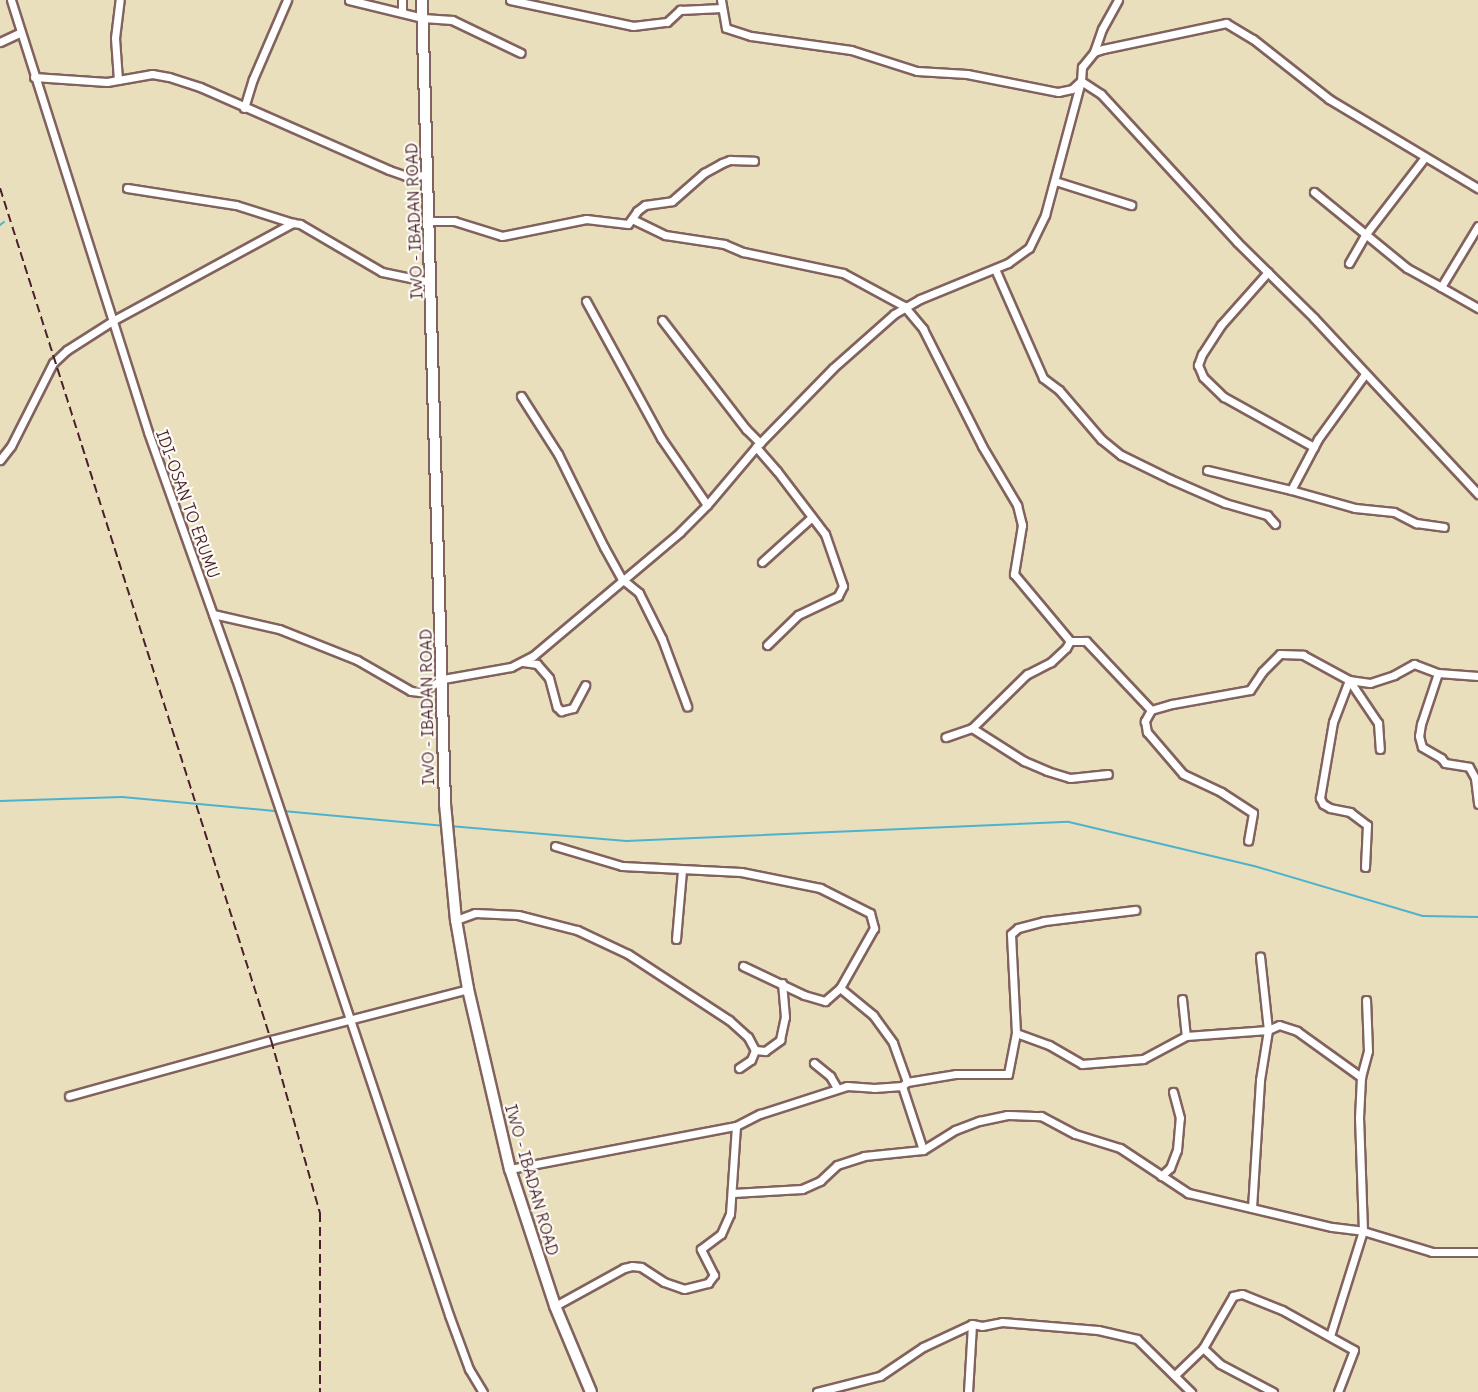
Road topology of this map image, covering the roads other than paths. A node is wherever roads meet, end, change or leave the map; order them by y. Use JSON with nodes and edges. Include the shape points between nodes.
{"nodes":[{"id":1,"x":11,"y":0,"type":"edge"},
{"id":2,"x":120,"y":0,"type":"edge"},
{"id":3,"x":287,"y":0,"type":"edge"},
{"id":4,"x":349,"y":0,"type":"edge"},
{"id":5,"x":402,"y":0,"type":"edge"},
{"id":6,"x":422,"y":0,"type":"edge"},
{"id":7,"x":510,"y":0,"type":"edge"},
{"id":8,"x":1118,"y":0,"type":"edge"},
{"id":9,"x":721,"y":4,"type":"edge"},
{"id":10,"x":402,"y":11,"type":"junction"},
{"id":11,"x":423,"y":18,"type":"junction"},
{"id":12,"x":21,"y":32,"type":"junction"},
{"id":13,"x":0,"y":42,"type":"edge"},
{"id":14,"x":1094,"y":52,"type":"junction"},
{"id":15,"x":521,"y":53,"type":"dead end"},
{"id":16,"x":34,"y":78,"type":"junction"},
{"id":17,"x":118,"y":80,"type":"junction"},
{"id":18,"x":1082,"y":81,"type":"junction"},
{"id":19,"x":244,"y":108,"type":"junction"},
{"id":20,"x":1425,"y":157,"type":"junction"},
{"id":21,"x":754,"y":161,"type":"dead end"},
{"id":22,"x":428,"y":175,"type":"junction"},
{"id":23,"x":1055,"y":181,"type":"junction"},
{"id":24,"x":127,"y":188,"type":"dead end"},
{"id":25,"x":1478,"y":188,"type":"edge"},
{"id":26,"x":1314,"y":192,"type":"dead end"},
{"id":27,"x":1131,"y":205,"type":"dead end"},
{"id":28,"x":632,"y":219,"type":"junction"},
{"id":29,"x":429,"y":220,"type":"junction"},
{"id":30,"x":293,"y":223,"type":"junction"},
{"id":31,"x":1478,"y":226,"type":"edge"},
{"id":32,"x":1365,"y":235,"type":"junction"},
{"id":33,"x":1349,"y":263,"type":"dead end"},
{"id":34,"x":995,"y":269,"type":"junction"},
{"id":35,"x":1268,"y":272,"type":"junction"},
{"id":36,"x":430,"y":282,"type":"junction"},
{"id":37,"x":1441,"y":287,"type":"junction"},
{"id":38,"x":586,"y":300,"type":"dead end"},
{"id":39,"x":904,"y":306,"type":"junction"},
{"id":40,"x":1478,"y":308,"type":"edge"},
{"id":41,"x":114,"y":320,"type":"junction"},
{"id":42,"x":662,"y":320,"type":"dead end"},
{"id":43,"x":1365,"y":374,"type":"junction"},
{"id":44,"x":521,"y":396,"type":"dead end"},
{"id":45,"x":758,"y":445,"type":"junction"},
{"id":46,"x":1314,"y":447,"type":"junction"},
{"id":47,"x":0,"y":460,"type":"edge"},
{"id":48,"x":1207,"y":470,"type":"dead end"},
{"id":49,"x":1291,"y":490,"type":"junction"},
{"id":50,"x":1478,"y":494,"type":"edge"},
{"id":51,"x":707,"y":505,"type":"junction"},
{"id":52,"x":812,"y":517,"type":"junction"},
{"id":53,"x":1275,"y":524,"type":"dead end"},
{"id":54,"x":1444,"y":527,"type":"dead end"},
{"id":55,"x":762,"y":562,"type":"dead end"},
{"id":56,"x":622,"y":579,"type":"junction"},
{"id":57,"x":213,"y":614,"type":"junction"},
{"id":58,"x":1070,"y":641,"type":"junction"},
{"id":59,"x":767,"y":645,"type":"dead end"},
{"id":60,"x":523,"y":662,"type":"junction"},
{"id":61,"x":1438,"y":673,"type":"junction"},
{"id":62,"x":1478,"y":676,"type":"edge"},
{"id":63,"x":443,"y":679,"type":"junction"},
{"id":64,"x":1349,"y":680,"type":"junction"},
{"id":65,"x":585,"y":686,"type":"dead end"},
{"id":66,"x":687,"y":706,"type":"dead end"},
{"id":67,"x":1151,"y":710,"type":"junction"},
{"id":68,"x":972,"y":728,"type":"junction"},
{"id":69,"x":946,"y":737,"type":"dead end"},
{"id":70,"x":1380,"y":749,"type":"dead end"},
{"id":71,"x":1108,"y":774,"type":"dead end"},
{"id":72,"x":1478,"y":804,"type":"edge"},
{"id":73,"x":1248,"y":841,"type":"dead end"},
{"id":74,"x":555,"y":846,"type":"dead end"},
{"id":75,"x":1365,"y":867,"type":"dead end"},
{"id":76,"x":682,"y":870,"type":"junction"},
{"id":77,"x":1135,"y":910,"type":"dead end"},
{"id":78,"x":456,"y":920,"type":"junction"},
{"id":79,"x":676,"y":939,"type":"dead end"},
{"id":80,"x":1260,"y":956,"type":"dead end"},
{"id":81,"x":743,"y":966,"type":"dead end"},
{"id":82,"x":782,"y":983,"type":"junction"},
{"id":83,"x":840,"y":988,"type":"junction"},
{"id":84,"x":468,"y":990,"type":"junction"},
{"id":85,"x":1182,"y":999,"type":"dead end"},
{"id":86,"x":1366,"y":1000,"type":"dead end"},
{"id":87,"x":349,"y":1017,"type":"junction"},
{"id":88,"x":1268,"y":1030,"type":"junction"},
{"id":89,"x":1016,"y":1033,"type":"junction"},
{"id":90,"x":1186,"y":1036,"type":"junction"},
{"id":91,"x":755,"y":1050,"type":"junction"},
{"id":92,"x":814,"y":1063,"type":"dead end"},
{"id":93,"x":739,"y":1068,"type":"dead end"},
{"id":94,"x":1361,"y":1077,"type":"junction"},
{"id":95,"x":905,"y":1084,"type":"junction"},
{"id":96,"x":837,"y":1088,"type":"junction"},
{"id":97,"x":1173,"y":1092,"type":"dead end"},
{"id":98,"x":69,"y":1096,"type":"dead end"},
{"id":99,"x":736,"y":1126,"type":"junction"},
{"id":100,"x":923,"y":1150,"type":"junction"},
{"id":101,"x":510,"y":1169,"type":"junction"},
{"id":102,"x":1161,"y":1176,"type":"junction"},
{"id":103,"x":733,"y":1193,"type":"junction"},
{"id":104,"x":1252,"y":1208,"type":"junction"},
{"id":105,"x":1363,"y":1231,"type":"junction"},
{"id":106,"x":1478,"y":1252,"type":"edge"},
{"id":107,"x":555,"y":1306,"type":"junction"},
{"id":108,"x":972,"y":1324,"type":"junction"},
{"id":109,"x":1330,"y":1336,"type":"junction"},
{"id":110,"x":1203,"y":1348,"type":"junction"},
{"id":111,"x":1175,"y":1375,"type":"junction"},
{"id":112,"x":483,"y":1392,"type":"edge"},
{"id":113,"x":591,"y":1392,"type":"edge"},
{"id":114,"x":817,"y":1392,"type":"edge"},
{"id":115,"x":968,"y":1392,"type":"edge"},
{"id":116,"x":1191,"y":1392,"type":"edge"},
{"id":117,"x":1273,"y":1392,"type":"edge"},
{"id":118,"x":1338,"y":1392,"type":"edge"}],
"edges":[{"from":1,"to":12,"type":"street","name":"IDI-OSAN TO ERUMU"},
{"from":2,"to":17,"type":"street","via":[[115,38]]},
{"from":3,"to":19,"type":"street"},
{"from":4,"to":10,"type":"street"},
{"from":5,"to":10,"type":"street"},
{"from":6,"to":11,"type":"main road","name":"IWO - IBADAN ROAD"},
{"from":7,"to":9,"type":"street","via":[[633,26],[667,22],[680,10]]},
{"from":8,"to":14,"type":"street"},
{"from":9,"to":18,"type":"street","via":[[726,28],[752,36],[850,50],[917,71],[967,74],[1058,92],[1072,89]]},
{"from":10,"to":11,"type":"street"},
{"from":11,"to":15,"type":"street","via":[[452,20]]},
{"from":11,"to":22,"type":"main road","name":"IWO - IBADAN ROAD"},
{"from":12,"to":13,"type":"street"},
{"from":12,"to":16,"type":"street","name":"IDI-OSAN TO ERUMU"},
{"from":14,"to":18,"type":"street","via":[[1082,67]]},
{"from":14,"to":20,"type":"street","via":[[1226,23],[1253,39],[1329,99]]},
{"from":16,"to":17,"type":"street"},
{"from":16,"to":41,"type":"street","name":"IDI-OSAN TO ERUMU"},
{"from":17,"to":19,"type":"street","via":[[152,74],[169,77]]},
{"from":18,"to":23,"type":"street"},
{"from":18,"to":35,"type":"street","via":[[1101,94]]},
{"from":19,"to":22,"type":"street","via":[[389,170],[406,176]]},
{"from":20,"to":25,"type":"street"},
{"from":20,"to":32,"type":"street"},
{"from":21,"to":28,"type":"street","via":[[722,163],[704,172],[672,201],[645,205]]},
{"from":22,"to":29,"type":"main road","name":"IWO - IBADAN ROAD"},
{"from":23,"to":27,"type":"street"},
{"from":23,"to":34,"type":"street","via":[[1036,238],[1020,256]]},
{"from":24,"to":30,"type":"street","via":[[236,205]]},
{"from":26,"to":32,"type":"street"},
{"from":28,"to":29,"type":"street","via":[[628,224],[586,219],[502,236],[454,221]]},
{"from":28,"to":39,"type":"street","via":[[665,235],[724,244],[743,252],[843,273]]},
{"from":29,"to":36,"type":"main road","name":"IWO - IBADAN ROAD"},
{"from":30,"to":36,"type":"street","via":[[382,272]]},
{"from":30,"to":41,"type":"street"},
{"from":31,"to":37,"type":"street"},
{"from":32,"to":33,"type":"street"},
{"from":32,"to":37,"type":"street","via":[[1407,268]]},
{"from":34,"to":39,"type":"street"},
{"from":34,"to":53,"type":"street","via":[[1043,378],[1059,390],[1101,439],[1170,479],[1225,503],[1267,515]]},
{"from":35,"to":43,"type":"street"},
{"from":35,"to":46,"type":"street","via":[[1221,325],[1198,365],[1203,377],[1224,397]]},
{"from":36,"to":63,"type":"main road","name":"IWO - IBADAN ROAD"},
{"from":37,"to":40,"type":"street"},
{"from":38,"to":51,"type":"street","via":[[661,438]]},
{"from":39,"to":45,"type":"street","via":[[833,368]]},
{"from":39,"to":58,"type":"street","via":[[936,352],[982,446],[1017,505],[1022,525],[1014,574]]},
{"from":41,"to":47,"type":"street","via":[[53,363]]},
{"from":41,"to":57,"type":"street","name":"IDI-OSAN TO ERUMU","via":[[148,432]]},
{"from":42,"to":45,"type":"street"},
{"from":43,"to":46,"type":"street"},
{"from":43,"to":50,"type":"street"},
{"from":44,"to":56,"type":"street","via":[[558,454]]},
{"from":45,"to":51,"type":"street"},
{"from":45,"to":52,"type":"street"},
{"from":46,"to":49,"type":"street"},
{"from":48,"to":49,"type":"street"},
{"from":49,"to":54,"type":"street"},
{"from":51,"to":56,"type":"street"},
{"from":52,"to":55,"type":"street"},
{"from":52,"to":59,"type":"street","via":[[830,546],[842,582],[841,591],[798,615]]},
{"from":56,"to":60,"type":"street"},
{"from":56,"to":66,"type":"street","via":[[639,593],[662,639]]},
{"from":57,"to":63,"type":"street","via":[[279,629],[357,660],[411,691],[420,692]]},
{"from":57,"to":87,"type":"street","name":"IDI-OSAN TO ERUMU"},
{"from":58,"to":67,"type":"street","via":[[1086,641]]},
{"from":58,"to":68,"type":"street","via":[[1051,662],[1027,674]]},
{"from":60,"to":63,"type":"street","via":[[500,670]]},
{"from":60,"to":65,"type":"street","via":[[537,664],[549,678],[556,707],[561,711],[573,708]]},
{"from":61,"to":62,"type":"street"},
{"from":61,"to":64,"type":"street","via":[[1414,664],[1370,683]]},
{"from":61,"to":72,"type":"street","via":[[1421,724],[1422,747],[1445,763],[1469,767],[1475,778]]},
{"from":63,"to":78,"type":"main road","name":"IWO - IBADAN ROAD","via":[[445,804]]},
{"from":64,"to":67,"type":"street","via":[[1303,655],[1280,654],[1250,690]]},
{"from":64,"to":70,"type":"street","via":[[1378,723]]},
{"from":64,"to":75,"type":"street","via":[[1333,722],[1320,798],[1323,804],[1350,812],[1367,825]]},
{"from":67,"to":73,"type":"street","via":[[1145,721],[1147,732],[1183,774],[1253,813]]},
{"from":68,"to":69,"type":"street"},
{"from":68,"to":71,"type":"street","via":[[1047,771],[1070,778]]},
{"from":74,"to":76,"type":"street","via":[[622,866]]},
{"from":76,"to":79,"type":"street"},
{"from":76,"to":83,"type":"street","via":[[741,872],[820,888],[870,913],[874,928]]},
{"from":77,"to":89,"type":"street","via":[[1044,921],[1018,928],[1011,934]]},
{"from":78,"to":84,"type":"main road","name":"IWO - IBADAN ROAD"},
{"from":78,"to":91,"type":"street","via":[[475,913],[518,915],[577,930],[628,954],[729,1020],[748,1037]]},
{"from":80,"to":88,"type":"street"},
{"from":81,"to":82,"type":"street"},
{"from":82,"to":83,"type":"street","via":[[825,1001]]},
{"from":82,"to":91,"type":"street","via":[[785,1017],[780,1040],[765,1052]]},
{"from":83,"to":95,"type":"street","via":[[873,1014],[893,1043]]},
{"from":84,"to":87,"type":"street"},
{"from":84,"to":101,"type":"main road","name":"IWO - IBADAN ROAD"},
{"from":85,"to":90,"type":"street"},
{"from":86,"to":94,"type":"street","via":[[1368,1051]]},
{"from":87,"to":98,"type":"street"},
{"from":87,"to":112,"type":"street","name":"IDI-OSAN TO ERUMU","via":[[449,1316],[469,1369]]},
{"from":88,"to":90,"type":"street"},
{"from":88,"to":94,"type":"street","via":[[1279,1025],[1298,1031]]},
{"from":88,"to":104,"type":"street","via":[[1260,1080]]},
{"from":89,"to":90,"type":"street","via":[[1049,1045],[1082,1064],[1143,1059]]},
{"from":89,"to":95,"type":"street","via":[[1008,1074],[957,1074]]},
{"from":91,"to":93,"type":"street","via":[[751,1060]]},
{"from":92,"to":96,"type":"street"},
{"from":94,"to":105,"type":"street"},
{"from":95,"to":96,"type":"street"},
{"from":95,"to":100,"type":"street"},
{"from":96,"to":99,"type":"street"},
{"from":97,"to":102,"type":"street","via":[[1180,1118],[1177,1150],[1170,1168]]},
{"from":99,"to":101,"type":"street"},
{"from":99,"to":103,"type":"street"},
{"from":100,"to":102,"type":"street","via":[[955,1130],[979,1121],[1006,1115],[1041,1116],[1074,1134],[1120,1148]]},
{"from":100,"to":103,"type":"street","via":[[864,1156],[837,1166],[820,1181],[802,1189]]},
{"from":101,"to":107,"type":"main road","name":"IWO - IBADAN ROAD"},
{"from":102,"to":104,"type":"street","via":[[1188,1193]]},
{"from":103,"to":107,"type":"street","via":[[730,1214],[721,1234],[701,1249],[714,1275],[708,1283],[684,1289],[633,1266]]},
{"from":104,"to":105,"type":"street"},
{"from":105,"to":106,"type":"street","via":[[1432,1252]]},
{"from":105,"to":109,"type":"street"},
{"from":107,"to":113,"type":"main road","name":"IWO - IBADAN ROAD"},
{"from":108,"to":111,"type":"street","via":[[1039,1323],[1115,1332],[1137,1339]]},
{"from":108,"to":114,"type":"street","via":[[922,1347],[880,1376]]},
{"from":108,"to":115,"type":"street"},
{"from":109,"to":110,"type":"street","via":[[1242,1293],[1228,1302]]},
{"from":109,"to":118,"type":"street","via":[[1354,1350]]},
{"from":110,"to":111,"type":"street"},
{"from":110,"to":117,"type":"street","via":[[1220,1364]]},
{"from":111,"to":116,"type":"street"}]}
